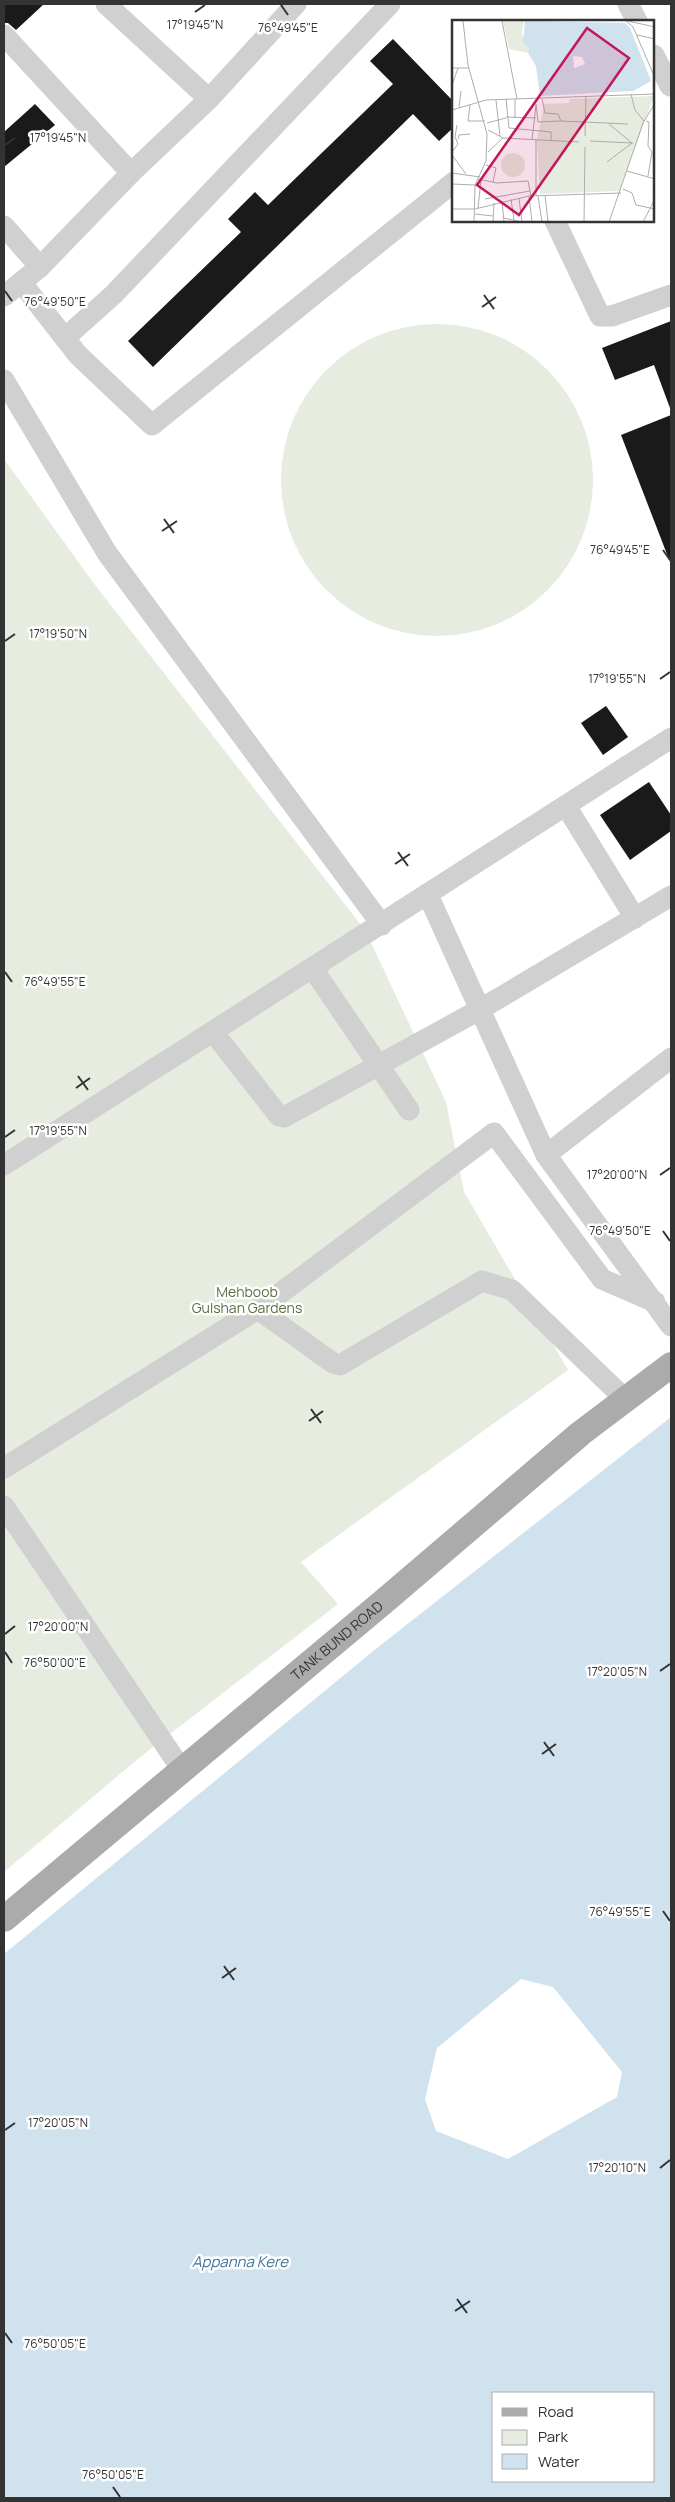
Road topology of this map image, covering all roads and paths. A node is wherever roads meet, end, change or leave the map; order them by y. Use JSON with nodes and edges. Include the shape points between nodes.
{"nodes":[{"id":1,"x":106,"y":4,"type":"edge"},
{"id":2,"x":390,"y":4,"type":"edge"},
{"id":3,"x":628,"y":4,"type":"edge"},
{"id":4,"x":289,"y":6,"type":"edge"},
{"id":5,"x":636,"y":20,"type":"edge"},
{"id":6,"x":4,"y":35,"type":"edge"},
{"id":7,"x":655,"y":58,"type":"edge"},
{"id":8,"x":665,"y":88,"type":"edge"},
{"id":9,"x":209,"y":99,"type":"junction"},
{"id":10,"x":131,"y":173,"type":"junction"},
{"id":11,"x":452,"y":184,"type":"edge"},
{"id":12,"x":555,"y":222,"type":"edge"},
{"id":13,"x":4,"y":226,"type":"edge"},
{"id":14,"x":40,"y":267,"type":"junction"},
{"id":15,"x":21,"y":282,"type":"junction"},
{"id":16,"x":671,"y":294,"type":"edge"},
{"id":17,"x":4,"y":296,"type":"edge"},
{"id":18,"x":65,"y":338,"type":"junction"},
{"id":19,"x":4,"y":380,"type":"edge"},
{"id":20,"x":671,"y":738,"type":"edge"},
{"id":21,"x":566,"y":806,"type":"junction"},
{"id":22,"x":428,"y":895,"type":"junction"},
{"id":23,"x":671,"y":896,"type":"edge"},
{"id":24,"x":635,"y":918,"type":"junction"},
{"id":25,"x":382,"y":925,"type":"junction"},
{"id":26,"x":313,"y":969,"type":"junction"},
{"id":27,"x":479,"y":1010,"type":"junction"},
{"id":28,"x":213,"y":1032,"type":"junction"},
{"id":29,"x":671,"y":1058,"type":"edge"},
{"id":30,"x":377,"y":1065,"type":"junction"},
{"id":31,"x":409,"y":1110,"type":"dead end"},
{"id":32,"x":546,"y":1155,"type":"junction"},
{"id":33,"x":4,"y":1165,"type":"edge"},
{"id":34,"x":654,"y":1302,"type":"junction"},
{"id":35,"x":258,"y":1310,"type":"junction"},
{"id":36,"x":671,"y":1326,"type":"edge"},
{"id":37,"x":671,"y":1365,"type":"edge"},
{"id":38,"x":625,"y":1399,"type":"junction"},
{"id":39,"x":4,"y":1468,"type":"edge"},
{"id":40,"x":4,"y":1506,"type":"edge"},
{"id":41,"x":182,"y":1770,"type":"junction"},
{"id":42,"x":4,"y":1919,"type":"edge"}],
"edges":[{"from":1,"to":9,"type":"street"},
{"from":2,"to":18,"type":"street","via":[[114,294]]},
{"from":3,"to":5,"type":"street"},
{"from":4,"to":9,"type":"street"},
{"from":6,"to":10,"type":"street"},
{"from":7,"to":8,"type":"street"},
{"from":9,"to":10,"type":"street"},
{"from":10,"to":14,"type":"street"},
{"from":11,"to":18,"type":"street","via":[[154,424],[149,424],[88,366]]},
{"from":12,"to":16,"type":"street","via":[[600,316],[612,316]]},
{"from":13,"to":14,"type":"street"},
{"from":14,"to":15,"type":"street"},
{"from":15,"to":17,"type":"street"},
{"from":15,"to":18,"type":"street"},
{"from":19,"to":25,"type":"street","via":[[107,553]]},
{"from":20,"to":21,"type":"street"},
{"from":21,"to":22,"type":"street"},
{"from":21,"to":24,"type":"street"},
{"from":22,"to":25,"type":"street"},
{"from":22,"to":27,"type":"street"},
{"from":23,"to":24,"type":"street"},
{"from":24,"to":27,"type":"street"},
{"from":25,"to":26,"type":"street"},
{"from":26,"to":28,"type":"street"},
{"from":26,"to":30,"type":"street"},
{"from":27,"to":30,"type":"street"},
{"from":27,"to":32,"type":"street"},
{"from":28,"to":30,"type":"street","via":[[280,1117]]},
{"from":28,"to":33,"type":"street"},
{"from":29,"to":32,"type":"street"},
{"from":30,"to":31,"type":"street"},
{"from":32,"to":34,"type":"street"},
{"from":34,"to":35,"type":"street","via":[[602,1279],[494,1133]]},
{"from":34,"to":36,"type":"street"},
{"from":35,"to":38,"type":"street","via":[[340,1365],[474,1284],[487,1282],[512,1290]]},
{"from":35,"to":39,"type":"street"},
{"from":37,"to":38,"type":"main road","name":"TANK BUND ROAD"},
{"from":38,"to":41,"type":"main road","name":"TANK BUND ROAD"},
{"from":40,"to":41,"type":"street"},
{"from":41,"to":42,"type":"main road","name":"TANK BUND ROAD"}]}
